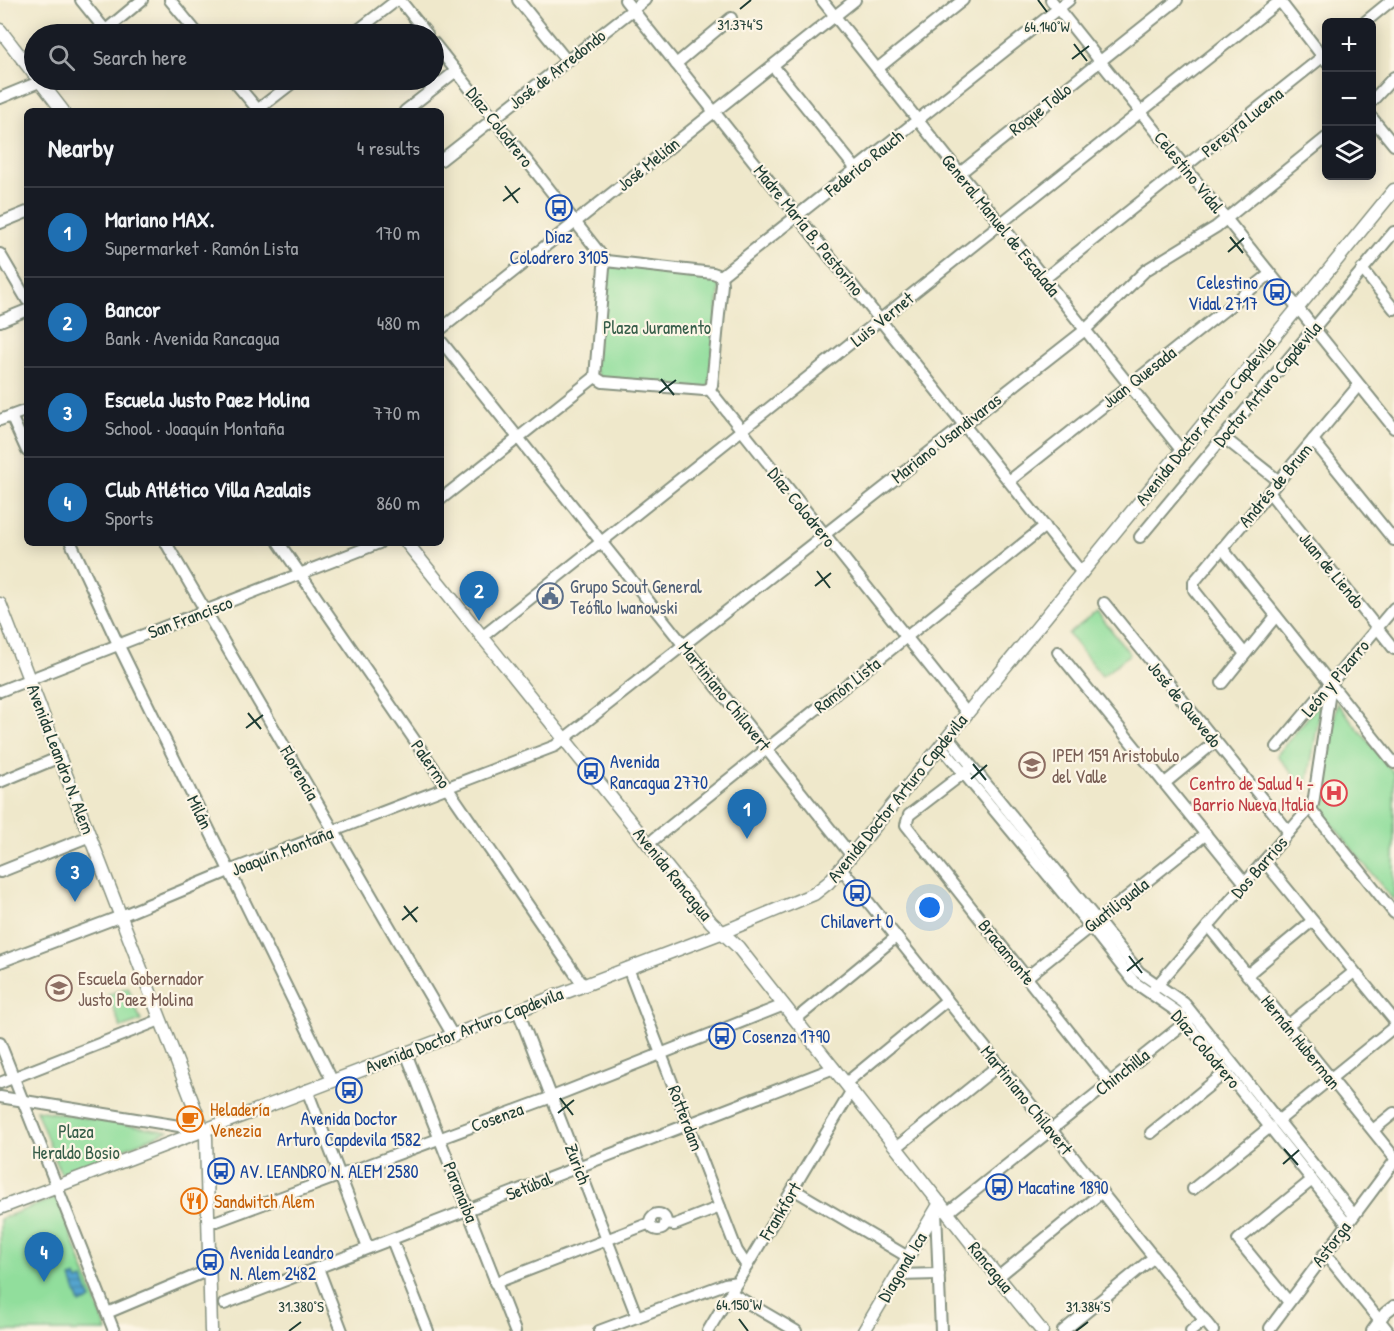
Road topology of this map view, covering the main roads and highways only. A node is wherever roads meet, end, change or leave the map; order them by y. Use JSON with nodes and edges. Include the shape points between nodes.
{"nodes":[{"id":1,"x":0,"y":30,"type":"edge"},
{"id":2,"x":24,"y":60,"type":"edge"},
{"id":3,"x":47,"y":90,"type":"edge"},
{"id":4,"x":61,"y":108,"type":"edge"},
{"id":5,"x":1394,"y":190,"type":"edge"},
{"id":6,"x":409,"y":546,"type":"edge"},
{"id":7,"x":0,"y":604,"type":"edge"},
{"id":8,"x":721,"y":933,"type":"junction"},
{"id":9,"x":199,"y":1132,"type":"junction"},
{"id":10,"x":0,"y":1208,"type":"edge"},
{"id":11,"x":941,"y":1209,"type":"junction"},
{"id":12,"x":1034,"y":1326,"type":"edge"},
{"id":13,"x":212,"y":1331,"type":"edge"},
{"id":14,"x":864,"y":1331,"type":"edge"},
{"id":15,"x":1042,"y":1331,"type":"edge"}],
"edges":[{"from":1,"to":2,"type":"main road"},
{"from":3,"to":4,"type":"main road"},
{"from":5,"to":8,"type":"main road","name":"Avenida Doctor Arturo Capdevila","via":[[828,883],[814,894]]},
{"from":6,"to":8,"type":"main road","name":"Avenida Rancagua"},
{"from":7,"to":9,"type":"main road","name":"Avenida Leandro N. Alem","via":[[160,1020]]},
{"from":8,"to":9,"type":"main road","name":"Avenida Doctor Arturo Capdevila"},
{"from":8,"to":11,"type":"main road","name":"Avenida Rancagua","via":[[738,946],[897,1147]]},
{"from":9,"to":10,"type":"main road","name":"Avenida Doctor Arturo Capdevila"},
{"from":9,"to":13,"type":"main road","name":"Avenida Leandro N. Alem","via":[[206,1137]]},
{"from":11,"to":12,"type":"main road","name":"Rancagua"},
{"from":11,"to":14,"type":"main road","name":"Diagonal Ica"},
{"from":12,"to":15,"type":"main road","name":"Rancagua"}]}
